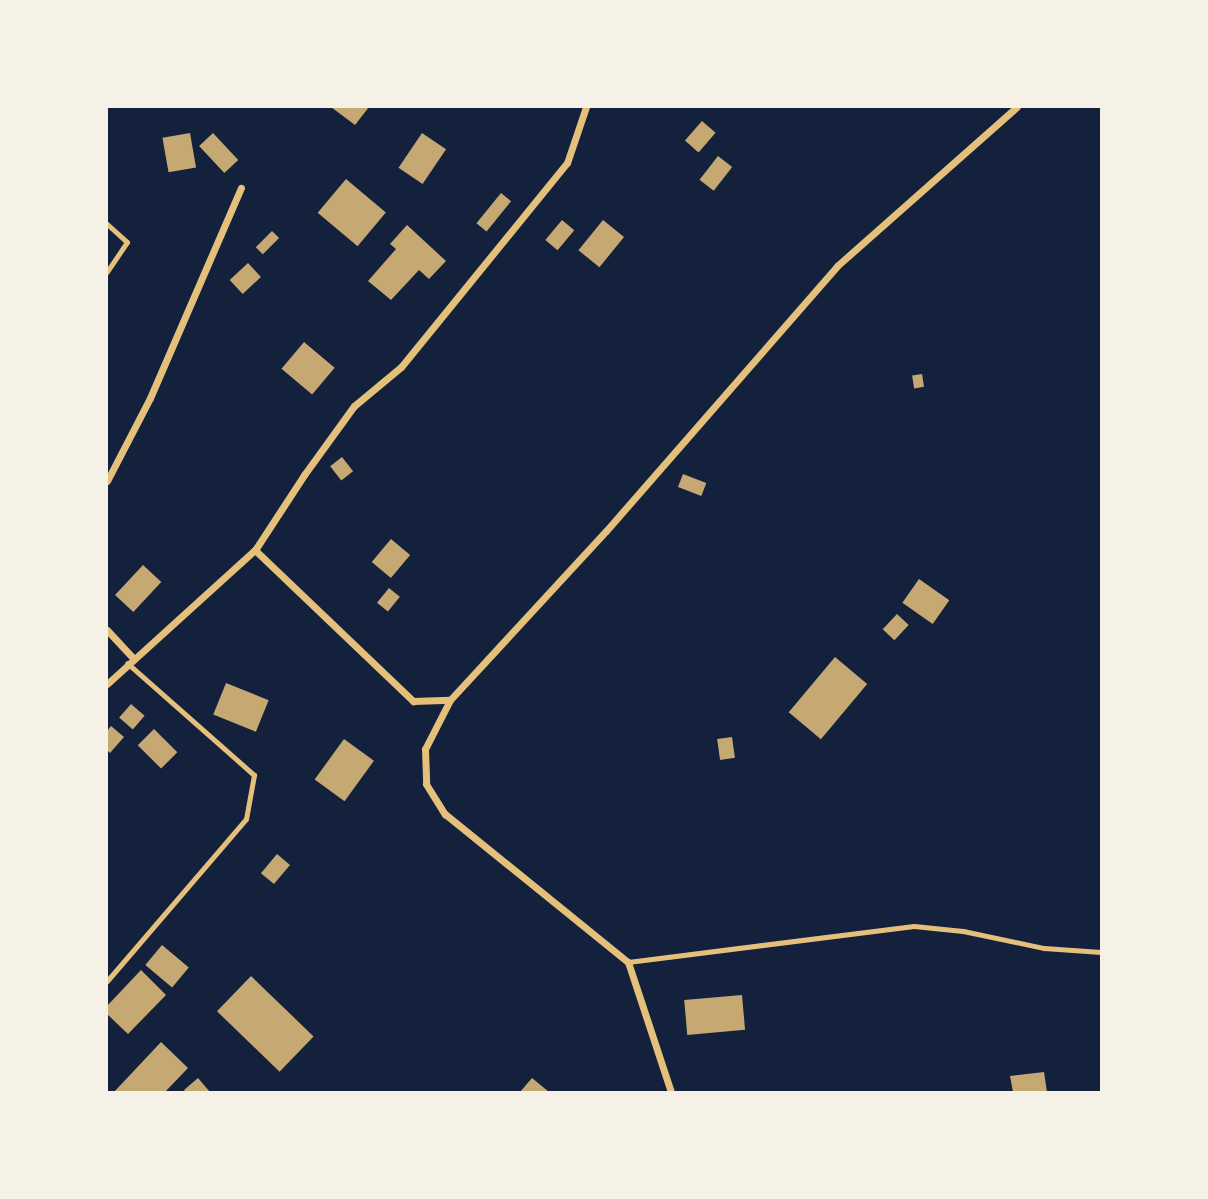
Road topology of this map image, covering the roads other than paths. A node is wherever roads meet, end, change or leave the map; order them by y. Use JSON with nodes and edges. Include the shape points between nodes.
{"nodes":[{"id":1,"x":586,"y":107,"type":"edge"},
{"id":2,"x":1017,"y":107,"type":"edge"},
{"id":3,"x":241,"y":188,"type":"dead end"},
{"id":4,"x":107,"y":224,"type":"edge"},
{"id":5,"x":107,"y":272,"type":"edge"},
{"id":6,"x":107,"y":481,"type":"edge"},
{"id":7,"x":255,"y":550,"type":"junction"},
{"id":8,"x":107,"y":630,"type":"edge"},
{"id":9,"x":130,"y":661,"type":"junction"},
{"id":10,"x":107,"y":684,"type":"edge"},
{"id":11,"x":450,"y":700,"type":"junction"},
{"id":12,"x":1101,"y":952,"type":"edge"},
{"id":13,"x":628,"y":962,"type":"junction"},
{"id":14,"x":107,"y":981,"type":"edge"},
{"id":15,"x":671,"y":1092,"type":"edge"}],
"edges":[{"from":1,"to":7,"type":"street","via":[[567,163],[401,367],[354,407]]},
{"from":2,"to":11,"type":"street","via":[[837,266],[606,531]]},
{"from":3,"to":6,"type":"street","via":[[150,398]]},
{"from":4,"to":5,"type":"lane","via":[[128,242]]},
{"from":7,"to":9,"type":"street"},
{"from":7,"to":11,"type":"street","via":[[413,701]]},
{"from":8,"to":9,"type":"street"},
{"from":9,"to":10,"type":"street"},
{"from":9,"to":14,"type":"lane","via":[[254,775],[246,819]]},
{"from":11,"to":13,"type":"street","via":[[425,749],[426,785],[445,814]]},
{"from":12,"to":13,"type":"lane","via":[[1044,948],[963,930],[915,926]]},
{"from":13,"to":15,"type":"street"}]}
